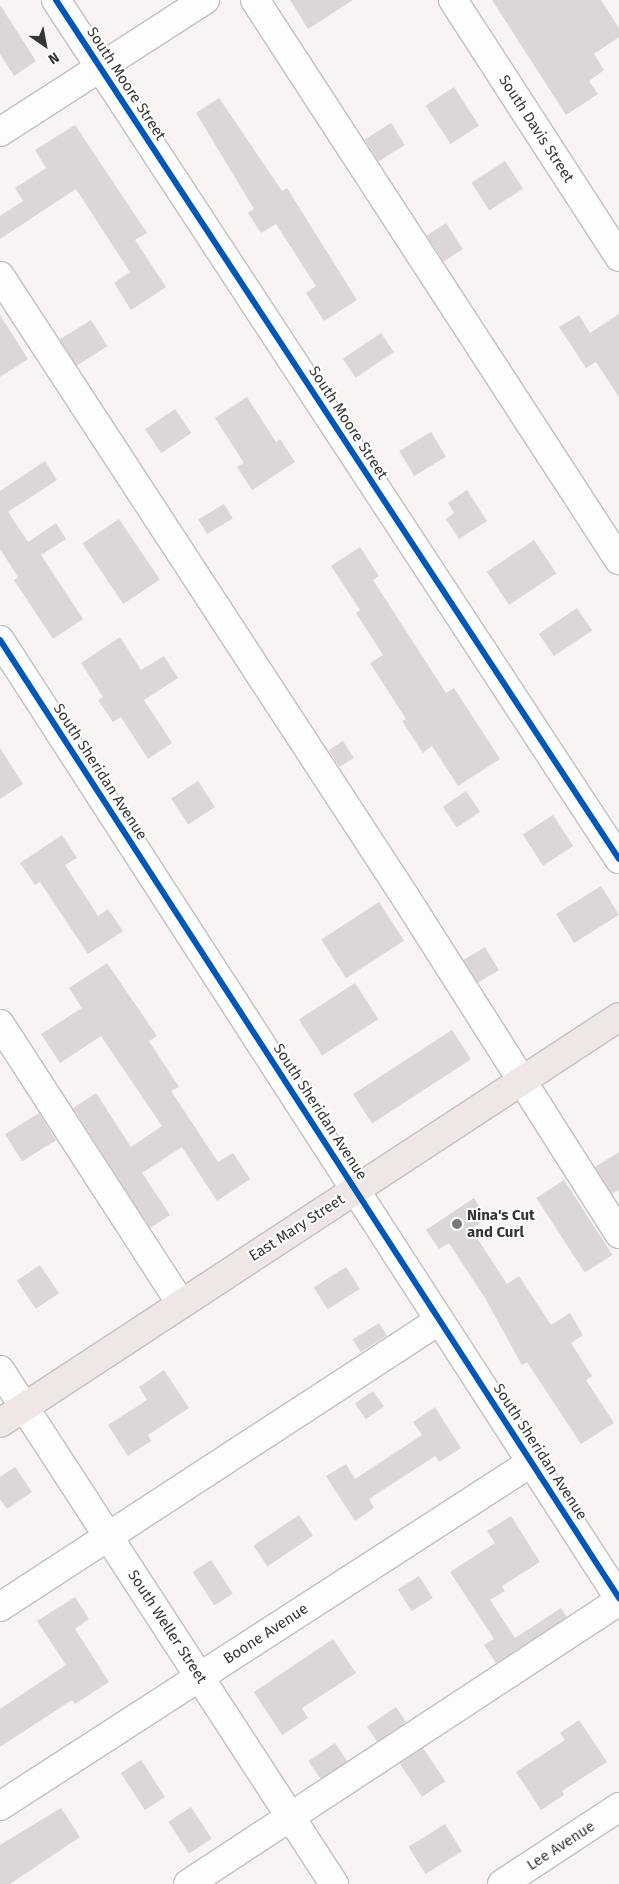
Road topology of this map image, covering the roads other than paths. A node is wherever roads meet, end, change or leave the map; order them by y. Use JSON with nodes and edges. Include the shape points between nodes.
{"nodes":[{"id":1,"x":56,"y":0,"type":"edge"},
{"id":2,"x":205,"y":0,"type":"edge"},
{"id":3,"x":255,"y":0,"type":"edge"},
{"id":4,"x":453,"y":0,"type":"edge"},
{"id":5,"x":100,"y":67,"type":"junction"},
{"id":6,"x":0,"y":132,"type":"edge"},
{"id":7,"x":619,"y":257,"type":"edge"},
{"id":8,"x":0,"y":276,"type":"edge"},
{"id":9,"x":619,"y":560,"type":"edge"},
{"id":10,"x":2,"y":647,"type":"edge"},
{"id":11,"x":619,"y":859,"type":"edge"},
{"id":12,"x":619,"y":1017,"type":"edge"},
{"id":13,"x":0,"y":1024,"type":"edge"},
{"id":14,"x":522,"y":1080,"type":"junction"},
{"id":15,"x":356,"y":1189,"type":"junction"},
{"id":16,"x":619,"y":1234,"type":"edge"},
{"id":17,"x":181,"y":1304,"type":"junction"},
{"id":18,"x":440,"y":1320,"type":"junction"},
{"id":19,"x":0,"y":1370,"type":"edge"},
{"id":20,"x":24,"y":1407,"type":"junction"},
{"id":21,"x":0,"y":1423,"type":"edge"},
{"id":22,"x":532,"y":1462,"type":"junction"},
{"id":23,"x":108,"y":1536,"type":"junction"},
{"id":24,"x":619,"y":1599,"type":"edge"},
{"id":25,"x":0,"y":1607,"type":"edge"},
{"id":26,"x":199,"y":1676,"type":"junction"},
{"id":27,"x":0,"y":1806,"type":"edge"},
{"id":28,"x":619,"y":1807,"type":"edge"},
{"id":29,"x":290,"y":1816,"type":"junction"},
{"id":30,"x":188,"y":1884,"type":"edge"},
{"id":31,"x":334,"y":1884,"type":"edge"},
{"id":32,"x":502,"y":1884,"type":"edge"}],
"edges":[{"from":1,"to":5,"type":"street","name":"South Moore Street"},
{"from":2,"to":5,"type":"street"},
{"from":3,"to":9,"type":"street"},
{"from":4,"to":7,"type":"street","name":"South Davis Street"},
{"from":5,"to":6,"type":"street"},
{"from":5,"to":11,"type":"street","name":"South Moore Street"},
{"from":8,"to":14,"type":"street"},
{"from":10,"to":15,"type":"street","name":"South Sheridan Avenue"},
{"from":12,"to":14,"type":"main road","name":"East Mary Street"},
{"from":13,"to":17,"type":"street"},
{"from":14,"to":15,"type":"main road","name":"East Mary Street"},
{"from":14,"to":16,"type":"street"},
{"from":15,"to":17,"type":"main road","name":"East Mary Street"},
{"from":15,"to":18,"type":"street","name":"South Sheridan Avenue"},
{"from":17,"to":20,"type":"main road","name":"East Mary Street"},
{"from":18,"to":22,"type":"street","name":"South Sheridan Avenue"},
{"from":18,"to":23,"type":"street"},
{"from":19,"to":20,"type":"street","name":"South Weller Street"},
{"from":20,"to":21,"type":"main road","name":"East Mary Street"},
{"from":20,"to":23,"type":"street","name":"South Weller Street"},
{"from":22,"to":24,"type":"street","name":"South Sheridan Avenue"},
{"from":22,"to":26,"type":"street","name":"Boone Avenue"},
{"from":23,"to":25,"type":"street"},
{"from":23,"to":26,"type":"street","name":"South Weller Street"},
{"from":24,"to":29,"type":"street"},
{"from":26,"to":27,"type":"street","name":"Boone Avenue"},
{"from":26,"to":29,"type":"street","name":"South Weller Street"},
{"from":28,"to":32,"type":"street","name":"Lee Avenue"},
{"from":29,"to":30,"type":"street"},
{"from":29,"to":31,"type":"street","name":"South Weller Street"}]}
